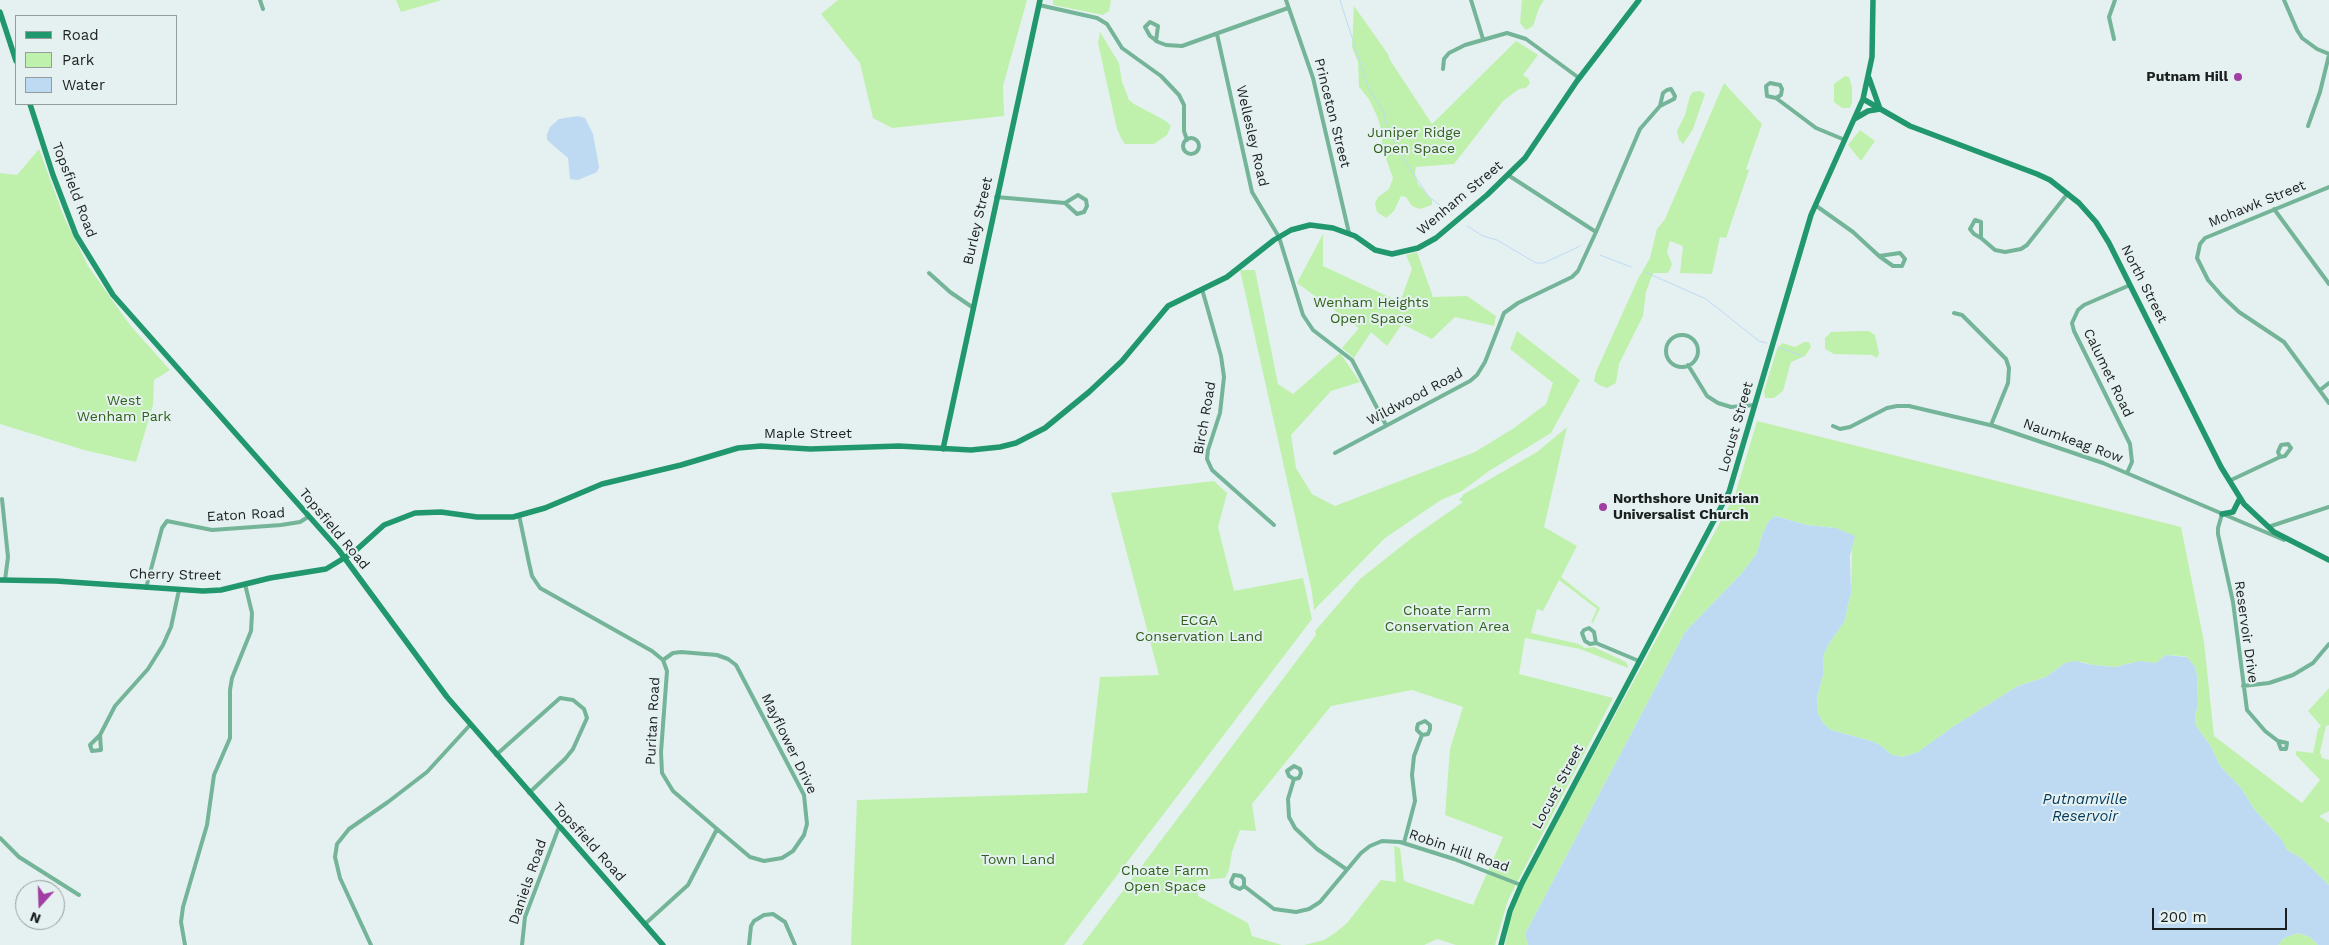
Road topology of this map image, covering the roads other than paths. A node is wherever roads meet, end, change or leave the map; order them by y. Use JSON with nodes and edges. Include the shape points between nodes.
{"nodes":[{"id":1,"x":260,"y":0,"type":"edge"},
{"id":2,"x":1286,"y":0,"type":"edge"},
{"id":3,"x":1472,"y":0,"type":"edge"},
{"id":4,"x":1639,"y":0,"type":"edge"},
{"id":5,"x":1873,"y":0,"type":"edge"},
{"id":6,"x":2115,"y":0,"type":"edge"},
{"id":7,"x":2284,"y":0,"type":"edge"},
{"id":8,"x":1039,"y":3,"type":"edge"},
{"id":9,"x":1288,"y":8,"type":"junction"},
{"id":10,"x":263,"y":9,"type":"dead end"},
{"id":11,"x":0,"y":12,"type":"edge"},
{"id":12,"x":1217,"y":34,"type":"junction"},
{"id":13,"x":1483,"y":39,"type":"junction"},
{"id":14,"x":2114,"y":39,"type":"dead end"},
{"id":15,"x":1156,"y":41,"type":"junction"},
{"id":16,"x":2329,"y":55,"type":"edge"},
{"id":17,"x":15,"y":58,"type":"edge"},
{"id":18,"x":1443,"y":69,"type":"dead end"},
{"id":19,"x":1869,"y":77,"type":"junction"},
{"id":20,"x":1580,"y":78,"type":"junction"},
{"id":21,"x":1776,"y":98,"type":"junction"},
{"id":22,"x":1863,"y":99,"type":"junction"},
{"id":23,"x":30,"y":105,"type":"edge"},
{"id":24,"x":1660,"y":106,"type":"junction"},
{"id":25,"x":1880,"y":108,"type":"junction"},
{"id":26,"x":1856,"y":118,"type":"junction"},
{"id":27,"x":2308,"y":126,"type":"dead end"},
{"id":28,"x":1187,"y":140,"type":"junction"},
{"id":29,"x":1844,"y":140,"type":"junction"},
{"id":30,"x":1508,"y":175,"type":"junction"},
{"id":31,"x":2329,"y":187,"type":"edge"},
{"id":32,"x":2068,"y":193,"type":"junction"},
{"id":33,"x":996,"y":197,"type":"junction"},
{"id":34,"x":1065,"y":204,"type":"junction"},
{"id":35,"x":1815,"y":205,"type":"junction"},
{"id":36,"x":2274,"y":209,"type":"junction"},
{"id":37,"x":1596,"y":232,"type":"junction"},
{"id":38,"x":1349,"y":233,"type":"junction"},
{"id":39,"x":1279,"y":237,"type":"junction"},
{"id":40,"x":1981,"y":238,"type":"junction"},
{"id":41,"x":1879,"y":256,"type":"junction"},
{"id":42,"x":1235,"y":272,"type":"joint"},
{"id":43,"x":930,"y":273,"type":"dead end"},
{"id":44,"x":2329,"y":284,"type":"edge"},
{"id":45,"x":2130,"y":285,"type":"junction"},
{"id":46,"x":1202,"y":289,"type":"junction"},
{"id":47,"x":972,"y":307,"type":"junction"},
{"id":48,"x":1954,"y":313,"type":"dead end"},
{"id":49,"x":1688,"y":365,"type":"junction"},
{"id":50,"x":2329,"y":383,"type":"edge"},
{"id":51,"x":2320,"y":390,"type":"junction"},
{"id":52,"x":2329,"y":403,"type":"edge"},
{"id":53,"x":1755,"y":405,"type":"junction"},
{"id":54,"x":1386,"y":425,"type":"junction"},
{"id":55,"x":1991,"y":425,"type":"junction"},
{"id":56,"x":1833,"y":426,"type":"dead end"},
{"id":57,"x":943,"y":449,"type":"junction"},
{"id":58,"x":1335,"y":453,"type":"dead end"},
{"id":59,"x":2280,"y":458,"type":"dead end"},
{"id":60,"x":2127,"y":473,"type":"junction"},
{"id":61,"x":2229,"y":481,"type":"junction"},
{"id":62,"x":2240,"y":498,"type":"junction"},
{"id":63,"x":2,"y":499,"type":"dead end"},
{"id":64,"x":2329,"y":507,"type":"edge"},
{"id":65,"x":2222,"y":514,"type":"junction"},
{"id":66,"x":519,"y":515,"type":"junction"},
{"id":67,"x":308,"y":517,"type":"junction"},
{"id":68,"x":1274,"y":525,"type":"dead end"},
{"id":69,"x":2268,"y":527,"type":"junction"},
{"id":70,"x":2298,"y":546,"type":"junction"},
{"id":71,"x":345,"y":559,"type":"junction"},
{"id":72,"x":2329,"y":560,"type":"edge"},
{"id":73,"x":3,"y":580,"type":"edge"},
{"id":74,"x":245,"y":584,"type":"junction"},
{"id":75,"x":146,"y":588,"type":"junction"},
{"id":76,"x":179,"y":590,"type":"junction"},
{"id":77,"x":1596,"y":643,"type":"junction"},
{"id":78,"x":2329,"y":644,"type":"edge"},
{"id":79,"x":663,"y":660,"type":"junction"},
{"id":80,"x":1639,"y":661,"type":"junction"},
{"id":81,"x":2243,"y":686,"type":"junction"},
{"id":82,"x":470,"y":725,"type":"junction"},
{"id":83,"x":100,"y":735,"type":"dead end"},
{"id":84,"x":1422,"y":735,"type":"dead end"},
{"id":85,"x":2278,"y":740,"type":"dead end"},
{"id":86,"x":496,"y":755,"type":"junction"},
{"id":87,"x":1294,"y":779,"type":"dead end"},
{"id":88,"x":529,"y":793,"type":"junction"},
{"id":89,"x":560,"y":827,"type":"junction"},
{"id":90,"x":717,"y":829,"type":"junction"},
{"id":91,"x":0,"y":838,"type":"edge"},
{"id":92,"x":1404,"y":843,"type":"junction"},
{"id":93,"x":1346,"y":869,"type":"junction"},
{"id":94,"x":1521,"y":885,"type":"junction"},
{"id":95,"x":1244,"y":886,"type":"dead end"},
{"id":96,"x":79,"y":895,"type":"dead end"},
{"id":97,"x":645,"y":924,"type":"junction"},
{"id":98,"x":185,"y":945,"type":"edge"},
{"id":99,"x":371,"y":945,"type":"edge"},
{"id":100,"x":522,"y":945,"type":"edge"},
{"id":101,"x":663,"y":945,"type":"edge"},
{"id":102,"x":749,"y":945,"type":"edge"},
{"id":103,"x":795,"y":945,"type":"edge"},
{"id":104,"x":1501,"y":945,"type":"edge"}],
"edges":[{"from":1,"to":10,"type":"street"},
{"from":2,"to":9,"type":"street","name":"Princeton Street"},
{"from":3,"to":13,"type":"street"},
{"from":4,"to":20,"type":"main road","name":"Wenham Street"},
{"from":5,"to":19,"type":"main road","name":"Locust Street"},
{"from":6,"to":14,"type":"street","via":[[2109,17]]},
{"from":7,"to":16,"type":"street","via":[[2302,38]]},
{"from":8,"to":28,"type":"street","via":[[1097,18],[1108,24],[1122,48],[1161,76],[1179,95],[1184,106]]},
{"from":8,"to":33,"type":"main road","name":"Burley Street"},
{"from":9,"to":12,"type":"street"},
{"from":9,"to":38,"type":"street","name":"Princeton Street","via":[[1313,78]]},
{"from":11,"to":17,"type":"main road"},
{"from":12,"to":15,"type":"street","via":[[1182,46],[1172,47]]},
{"from":12,"to":39,"type":"street","name":"Wellesley Road","via":[[1252,192]]},
{"from":13,"to":18,"type":"street","via":[[1449,53],[1444,59]]},
{"from":13,"to":20,"type":"street","via":[[1507,33],[1520,36]]},
{"from":15,"to":15,"type":"street","via":[[1146,31],[1150,22],[1158,26]]},
{"from":16,"to":27,"type":"street"},
{"from":19,"to":22,"type":"main road","name":"Locust Street"},
{"from":19,"to":25,"type":"main road"},
{"from":20,"to":30,"type":"main road","name":"Wenham Street","via":[[1525,158]]},
{"from":21,"to":21,"type":"street","via":[[1782,90],[1780,85],[1770,82],[1765,91],[1767,96]]},
{"from":21,"to":29,"type":"street","via":[[1804,121]]},
{"from":22,"to":25,"type":"main road","name":"North Street"},
{"from":22,"to":26,"type":"main road","name":"Locust Street"},
{"from":23,"to":67,"type":"main road","name":"Topsfield Road","via":[[69,220],[100,277],[142,330]]},
{"from":24,"to":24,"type":"street","via":[[1663,93],[1671,90],[1674,100]]},
{"from":24,"to":37,"type":"street","name":"Wildwood Road","via":[[1640,129]]},
{"from":25,"to":26,"type":"main road"},
{"from":25,"to":32,"type":"main road","name":"North Street","via":[[1910,126],[2037,174]]},
{"from":26,"to":29,"type":"main road","name":"Locust Street"},
{"from":28,"to":28,"type":"street","via":[[1186,152],[1197,152],[1198,142],[1192,138]]},
{"from":29,"to":35,"type":"main road","name":"Locust Street"},
{"from":30,"to":37,"type":"street"},
{"from":30,"to":38,"type":"main road","name":"Wenham Street","via":[[1436,238],[1418,248],[1399,254],[1383,253]]},
{"from":31,"to":36,"type":"street","name":"Mohawk Street"},
{"from":32,"to":40,"type":"street","via":[[2021,249],[1999,251]]},
{"from":32,"to":45,"type":"main road","name":"North Street","via":[[2096,222]]},
{"from":33,"to":34,"type":"street"},
{"from":33,"to":47,"type":"main road","name":"Burley Street"},
{"from":34,"to":34,"type":"street","via":[[1073,196],[1082,196],[1087,206],[1084,212],[1077,214]]},
{"from":35,"to":41,"type":"street","via":[[1853,232]]},
{"from":35,"to":53,"type":"main road","name":"Locust Street"},
{"from":36,"to":44,"type":"street"},
{"from":36,"to":51,"type":"street","name":"Mohawk Street","via":[[2205,238],[2197,258],[2208,280],[2222,296],[2284,342]]},
{"from":37,"to":54,"type":"street","name":"Wildwood Road","via":[[1583,263],[1572,277],[1525,299],[1504,313],[1486,362],[1477,375],[1461,387]]},
{"from":38,"to":39,"type":"main road","name":"Wenham Street","via":[[1310,225]]},
{"from":39,"to":42,"type":"main road","name":"Wenham Street"},
{"from":39,"to":54,"type":"street","name":"Wellesley Road","via":[[1307,324],[1352,360]]},
{"from":40,"to":40,"type":"street","via":[[1981,222],[1975,220],[1970,229]]},
{"from":41,"to":41,"type":"street","via":[[1895,267],[1902,266],[1905,260],[1900,253]]},
{"from":42,"to":46,"type":"main road","name":"Maple Street"},
{"from":43,"to":47,"type":"street"},
{"from":45,"to":60,"type":"street","name":"Calumet Road","via":[[2084,305],[2072,323],[2130,444],[2132,462]]},
{"from":45,"to":61,"type":"main road","name":"North Street"},
{"from":46,"to":57,"type":"main road","name":"Maple Street","via":[[1168,306],[1116,367],[1039,432],[1000,447]]},
{"from":46,"to":68,"type":"street","name":"Birch Road","via":[[1224,377],[1220,413],[1207,459],[1212,470]]},
{"from":47,"to":57,"type":"main road","name":"Burley Street"},
{"from":48,"to":55,"type":"street","via":[[1962,315],[2006,360],[2009,368],[2008,383]]},
{"from":49,"to":49,"type":"street","via":[[1697,355],[1695,342],[1684,335],[1674,336],[1667,345],[1666,355],[1673,364]]},
{"from":49,"to":53,"type":"street","via":[[1707,396],[1718,404]]},
{"from":50,"to":51,"type":"street"},
{"from":51,"to":52,"type":"street","name":"Mohawk Street"},
{"from":53,"to":80,"type":"main road","name":"Locust Street","via":[[1729,492]]},
{"from":54,"to":58,"type":"street","name":"Wildwood Road"},
{"from":55,"to":56,"type":"street","name":"Naumkeag Row","via":[[1897,406],[1886,408],[1850,427],[1840,429]]},
{"from":55,"to":60,"type":"street","name":"Naumkeag Row"},
{"from":57,"to":66,"type":"main road","name":"Maple Street","via":[[899,446],[738,448],[602,484],[545,508]]},
{"from":59,"to":61,"type":"street"},
{"from":60,"to":65,"type":"street","name":"Naumkeag Row"},
{"from":61,"to":62,"type":"main road","name":"North Street"},
{"from":62,"to":65,"type":"main road","via":[[2233,512]]},
{"from":62,"to":69,"type":"main road","name":"North Street"},
{"from":63,"to":73,"type":"street","via":[[8,557]]},
{"from":64,"to":69,"type":"street"},
{"from":65,"to":70,"type":"street","name":"Naumkeag Row"},
{"from":65,"to":81,"type":"street","name":"Reservoir Drive","via":[[2218,534],[2233,602]]},
{"from":66,"to":71,"type":"main road","name":"Maple Street","via":[[489,518],[441,512],[415,513],[384,525]]},
{"from":66,"to":79,"type":"street","name":"Puritan Road","via":[[532,576],[540,588]]},
{"from":67,"to":71,"type":"main road","name":"Topsfield Road"},
{"from":67,"to":75,"type":"street","name":"Eaton Road","via":[[300,522],[281,525],[212,530],[167,520]]},
{"from":69,"to":70,"type":"main road","name":"North Street"},
{"from":70,"to":72,"type":"main road","name":"North Street"},
{"from":71,"to":74,"type":"main road","name":"Cherry Street","via":[[319,571]]},
{"from":71,"to":82,"type":"main road","name":"Topsfield Road"},
{"from":73,"to":75,"type":"main road","name":"Cherry Street"},
{"from":74,"to":76,"type":"main road","name":"Cherry Street","via":[[211,591]]},
{"from":74,"to":98,"type":"street","via":[[252,613],[251,631],[232,678],[230,738],[214,775],[206,825],[183,907],[181,922]]},
{"from":75,"to":76,"type":"main road","name":"Cherry Street"},
{"from":76,"to":83,"type":"street","via":[[171,627],[163,645],[139,681],[117,703]]},
{"from":77,"to":77,"type":"street","via":[[1594,632],[1589,628],[1584,630],[1584,641]]},
{"from":77,"to":80,"type":"street"},
{"from":78,"to":81,"type":"street","via":[[2313,663],[2293,675],[2275,682]]},
{"from":79,"to":90,"type":"street","name":"Puritan Road","via":[[667,671],[662,773],[673,791]]},
{"from":79,"to":90,"type":"street","name":"Mayflower Drive","via":[[681,652],[717,655],[736,664],[804,795],[807,824],[804,835],[793,851],[782,858],[764,861],[750,857]]},
{"from":80,"to":94,"type":"main road","name":"Locust Street"},
{"from":81,"to":85,"type":"street","name":"Reservoir Drive","via":[[2247,710]]},
{"from":82,"to":86,"type":"main road","name":"Topsfield Road"},
{"from":82,"to":99,"type":"street","via":[[427,772],[349,829],[337,844],[335,857],[340,878]]},
{"from":84,"to":92,"type":"street","via":[[1412,766],[1415,801]]},
{"from":86,"to":88,"type":"main road","name":"Topsfield Road"},
{"from":86,"to":88,"type":"street","via":[[560,698],[573,700],[584,709],[587,718],[573,749]]},
{"from":87,"to":93,"type":"street","via":[[1287,807],[1294,828]]},
{"from":88,"to":89,"type":"main road","name":"Topsfield Road"},
{"from":89,"to":97,"type":"main road","name":"Topsfield Road"},
{"from":89,"to":100,"type":"street","name":"Daniels Road","via":[[522,927]]},
{"from":90,"to":97,"type":"street","via":[[688,885]]},
{"from":91,"to":96,"type":"street","via":[[19,857]]},
{"from":92,"to":93,"type":"street","name":"Robin Hill Road","via":[[1382,842],[1370,846]]},
{"from":92,"to":94,"type":"street","name":"Robin Hill Road","via":[[1454,858]]},
{"from":93,"to":95,"type":"street","name":"Robin Hill Road","via":[[1320,902],[1309,909],[1274,909]]},
{"from":94,"to":104,"type":"main road","name":"Locust Street"},
{"from":97,"to":101,"type":"main road","name":"Topsfield Road"},
{"from":102,"to":103,"type":"street","via":[[751,926],[764,914],[772,914],[785,922]]}]}
